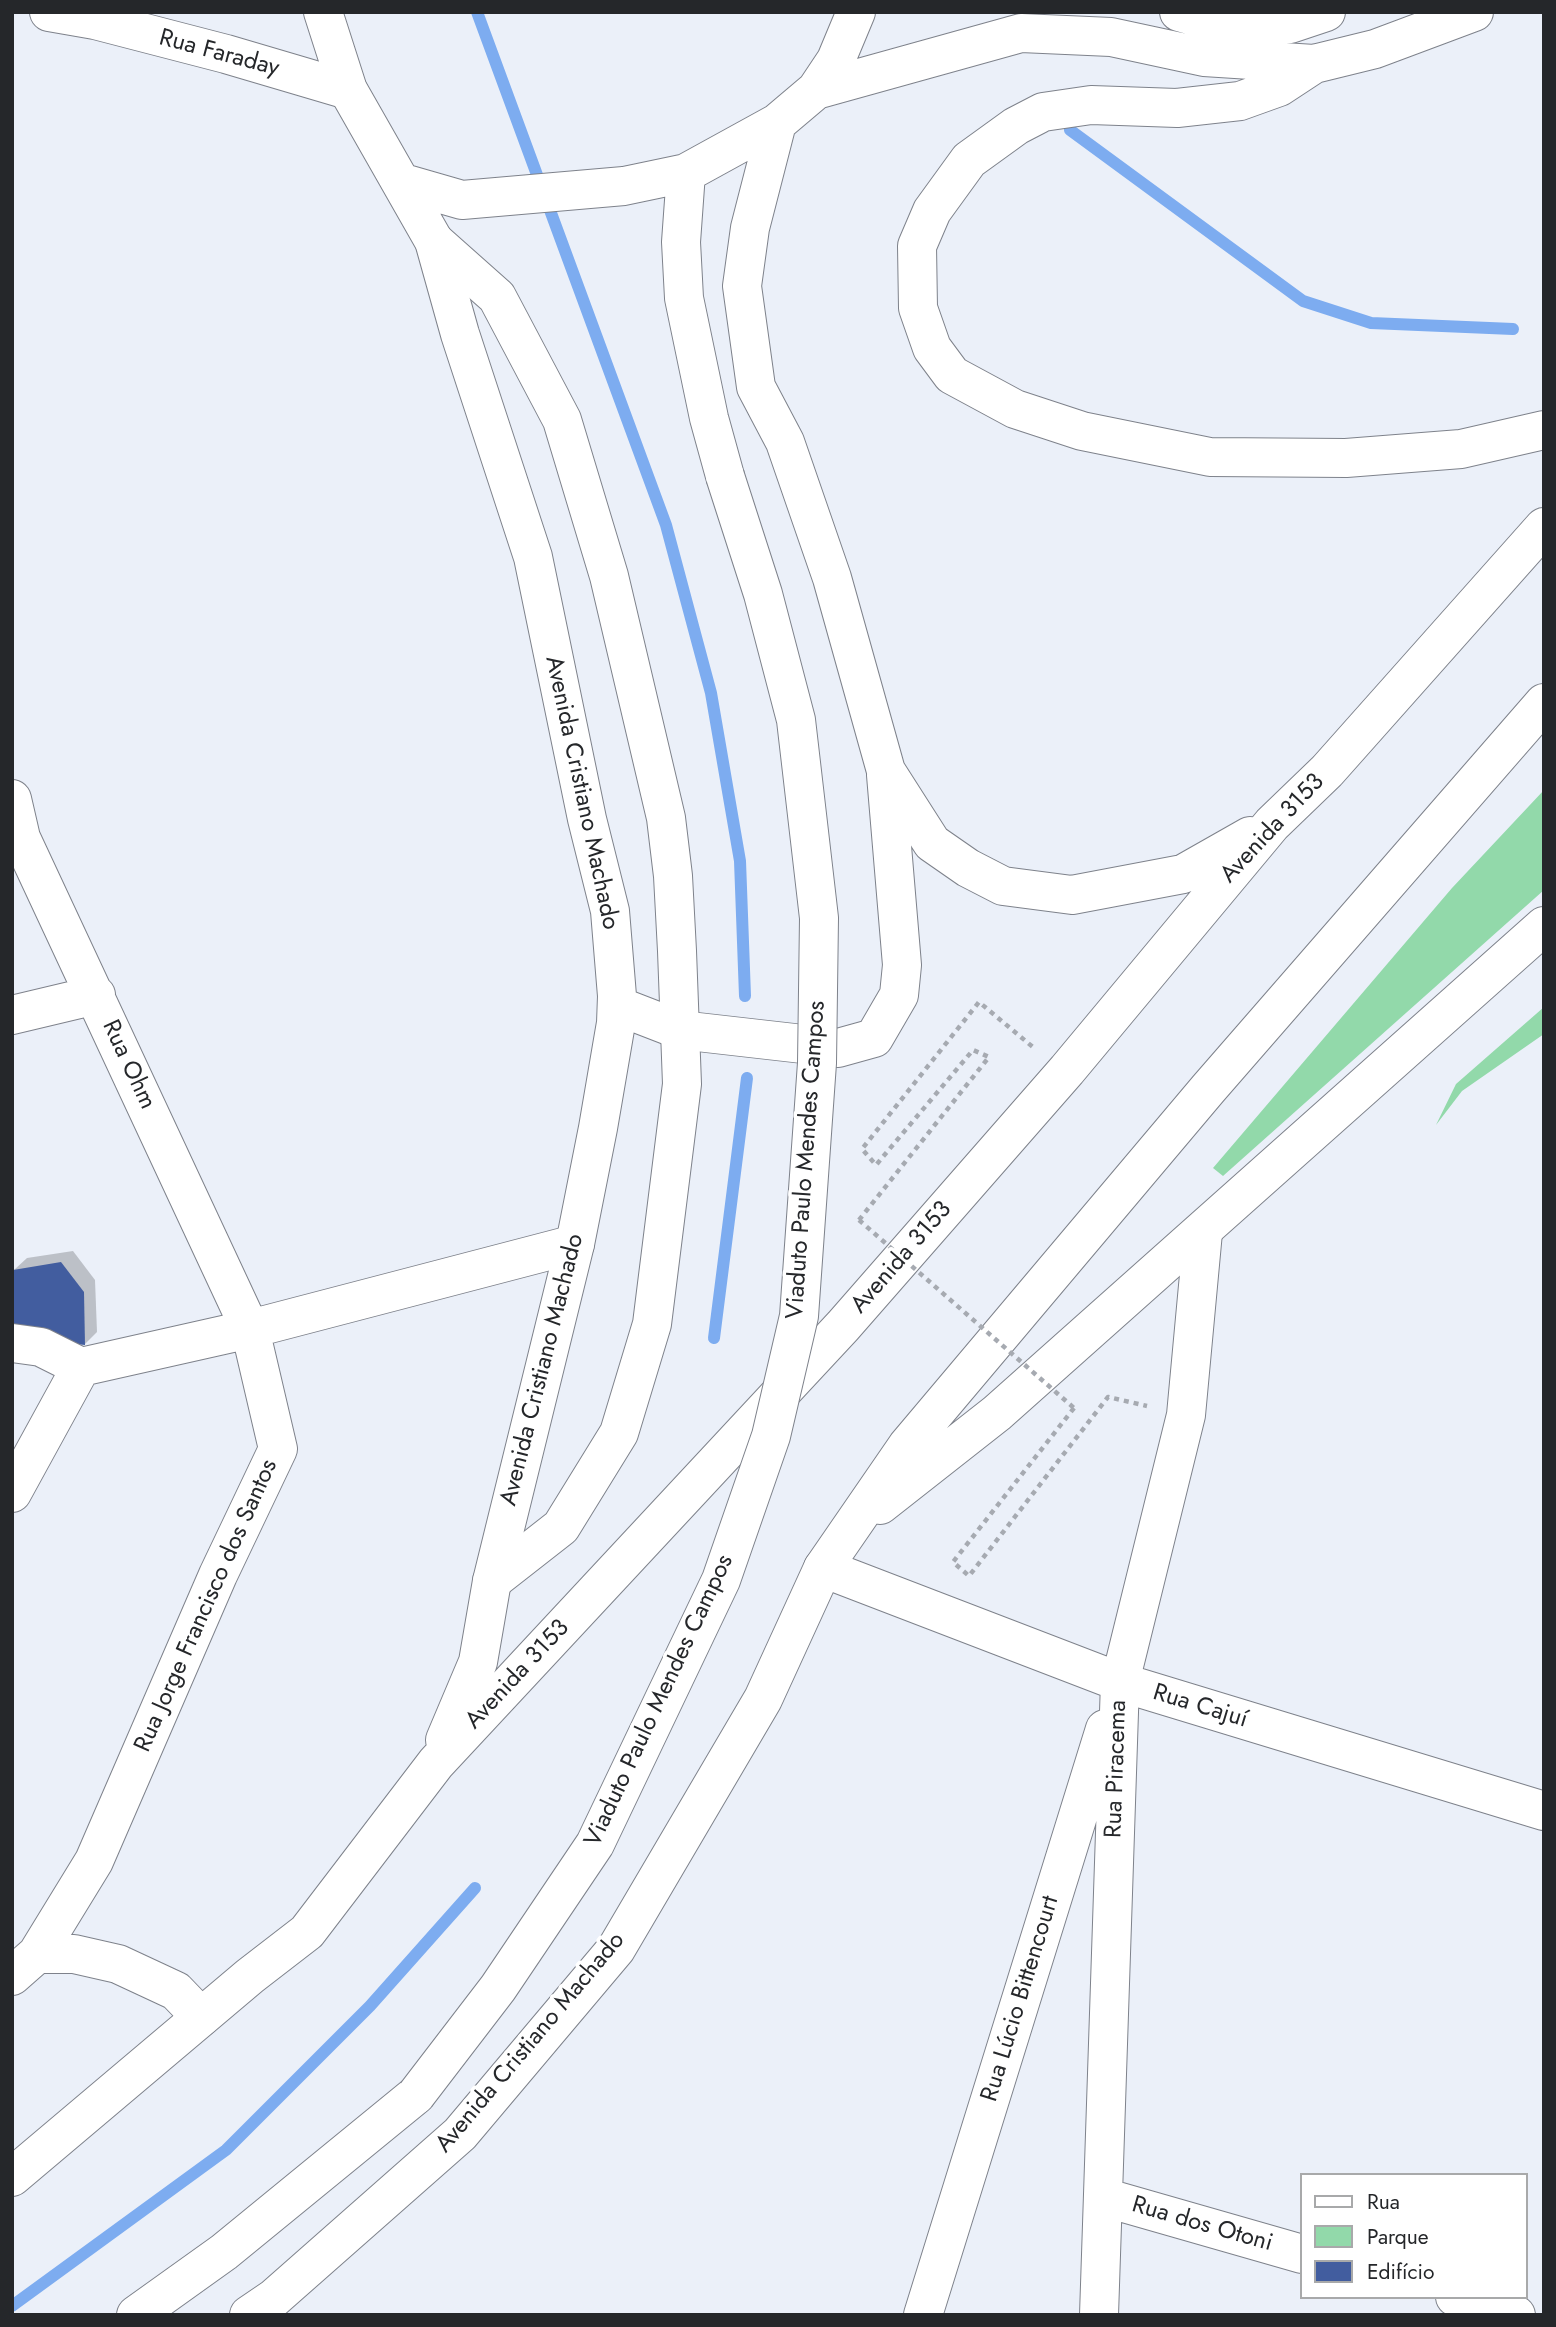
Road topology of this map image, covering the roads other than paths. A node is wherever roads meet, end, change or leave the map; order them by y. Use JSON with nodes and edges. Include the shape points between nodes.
{"nodes":[{"id":1,"x":49,"y":12,"type":"edge"},
{"id":2,"x":323,"y":12,"type":"edge"},
{"id":3,"x":856,"y":12,"type":"edge"},
{"id":4,"x":1179,"y":12,"type":"edge"},
{"id":5,"x":1326,"y":12,"type":"edge"},
{"id":6,"x":1474,"y":12,"type":"edge"},
{"id":7,"x":1314,"y":64,"type":"junction"},
{"id":8,"x":348,"y":90,"type":"junction"},
{"id":9,"x":816,"y":90,"type":"junction"},
{"id":10,"x":777,"y":123,"type":"junction"},
{"id":11,"x":686,"y":173,"type":"junction"},
{"id":12,"x":403,"y":183,"type":"junction"},
{"id":13,"x":434,"y":241,"type":"junction"},
{"id":14,"x":1544,"y":430,"type":"edge"},
{"id":15,"x":1544,"y":527,"type":"edge"},
{"id":16,"x":1544,"y":704,"type":"edge"},
{"id":17,"x":886,"y":771,"type":"junction"},
{"id":18,"x":12,"y":799,"type":"edge"},
{"id":19,"x":1272,"y":824,"type":"junction"},
{"id":20,"x":1544,"y":926,"type":"edge"},
{"id":21,"x":96,"y":995,"type":"junction"},
{"id":22,"x":618,"y":1006,"type":"junction"},
{"id":23,"x":12,"y":1015,"type":"edge"},
{"id":24,"x":690,"y":1031,"type":"junction"},
{"id":25,"x":1203,"y":1232,"type":"junction"},
{"id":26,"x":575,"y":1244,"type":"junction"},
{"id":27,"x":250,"y":1329,"type":"junction"},
{"id":28,"x":12,"y":1343,"type":"edge"},
{"id":29,"x":81,"y":1367,"type":"junction"},
{"id":30,"x":12,"y":1493,"type":"edge"},
{"id":31,"x":848,"y":1530,"type":"junction"},
{"id":32,"x":823,"y":1567,"type":"junction"},
{"id":33,"x":492,"y":1581,"type":"junction"},
{"id":34,"x":1120,"y":1682,"type":"junction"},
{"id":35,"x":436,"y":1763,"type":"junction"},
{"id":36,"x":1544,"y":1811,"type":"edge"},
{"id":37,"x":25,"y":1965,"type":"edge"},
{"id":38,"x":201,"y":2017,"type":"junction"},
{"id":39,"x":12,"y":2177,"type":"edge"},
{"id":40,"x":1103,"y":2197,"type":"junction"},
{"id":41,"x":1300,"y":2253,"type":"edge"},
{"id":42,"x":1462,"y":2299,"type":"edge"},
{"id":43,"x":136,"y":2315,"type":"edge"},
{"id":44,"x":249,"y":2315,"type":"edge"},
{"id":45,"x":923,"y":2315,"type":"edge"},
{"id":46,"x":1098,"y":2315,"type":"edge"},
{"id":47,"x":1516,"y":2315,"type":"edge"}],
"edges":[{"from":1,"to":8,"type":"main road","name":"Rua Faraday","via":[[187,44]]},
{"from":2,"to":8,"type":"main road","name":"Avenida Cristiano Machado"},
{"from":3,"to":9,"type":"main road","via":[[836,61]]},
{"from":4,"to":5,"type":"main road","via":[[1231,27],[1258,27],[1290,24]]},
{"from":6,"to":7,"type":"main road","via":[[1375,50]]},
{"from":7,"to":9,"type":"main road","via":[[1204,57],[1111,37],[1021,33]]},
{"from":7,"to":14,"type":"main road","via":[[1279,87],[1240,102],[1177,108],[1091,105],[1043,113],[1016,126],[969,160],[932,211],[917,246],[918,308],[932,348],[952,374],[1015,409],[1082,431],[1210,457],[1346,458],[1461,449]]},
{"from":8,"to":12,"type":"main road","name":"Avenida Cristiano Machado"},
{"from":9,"to":10,"type":"main road"},
{"from":10,"to":11,"type":"main road"},
{"from":10,"to":17,"type":"main road","via":[[750,228],[742,285],[757,387],[785,442],[832,578]]},
{"from":11,"to":12,"type":"main road","via":[[624,186],[462,200]]},
{"from":11,"to":43,"type":"main road","name":"Viaduto Paulo Mendes Campos","bridge":true,"via":[[681,242],[684,298],[706,407],[796,720],[819,918],[817,1063],[799,1316],[771,1436],[721,1580],[595,1844],[498,1988],[416,2095],[224,2252]]},
{"from":12,"to":13,"type":"main road","name":"Avenida Cristiano Machado"},
{"from":13,"to":22,"type":"main road","name":"Avenida Cristiano Machado","via":[[533,558],[610,911]]},
{"from":13,"to":24,"type":"main road","via":[[497,297],[562,420],[609,576],[666,818]]},
{"from":15,"to":19,"type":"main road","name":"Avenida 3153","via":[[1327,771]]},
{"from":16,"to":31,"type":"main road","via":[[1208,1089],[915,1435]]},
{"from":17,"to":19,"type":"main road","via":[[932,843],[1003,886],[1072,895],[1183,874]]},
{"from":17,"to":24,"type":"main road","via":[[902,965],[899,995],[874,1038],[838,1048]]},
{"from":18,"to":21,"type":"main road","name":"Rua Ohm","via":[[21,838]]},
{"from":19,"to":35,"type":"main road","name":"Avenida 3153","via":[[1067,1070],[843,1326]]},
{"from":20,"to":25,"type":"main road"},
{"from":21,"to":23,"type":"main road"},
{"from":21,"to":27,"type":"main road","name":"Rua Ohm"},
{"from":22,"to":24,"type":"main road"},
{"from":22,"to":26,"type":"main road","name":"Avenida Cristiano Machado"},
{"from":24,"to":33,"type":"main road","via":[[652,1324],[619,1433],[561,1527]]},
{"from":25,"to":31,"type":"main road","via":[[998,1413]]},
{"from":25,"to":34,"type":"main road","name":"Rua Piracema","via":[[1186,1415]]},
{"from":26,"to":27,"type":"main road"},
{"from":26,"to":33,"type":"main road","name":"Avenida Cristiano Machado"},
{"from":27,"to":29,"type":"main road"},
{"from":27,"to":37,"type":"main road","name":"Rua Jorge Francisco dos Santos","via":[[278,1449],[93,1861]]},
{"from":28,"to":29,"type":"main road","via":[[41,1347]]},
{"from":29,"to":30,"type":"main road"},
{"from":31,"to":32,"type":"main road"},
{"from":32,"to":34,"type":"main road","name":"Rua Cajuí"},
{"from":32,"to":44,"type":"main road","name":"Avenida Cristiano Machado","via":[[763,1699],[616,1949],[460,2134]]},
{"from":33,"to":35,"type":"main road","name":"Avenida Cristiano Machado","via":[[478,1661]]},
{"from":34,"to":36,"type":"main road","name":"Rua Cajuí"},
{"from":34,"to":40,"type":"main road","name":"Rua Piracema"},
{"from":34,"to":45,"type":"main road","name":"Rua Lúcio Bittencourt"},
{"from":35,"to":38,"type":"main road","name":"Avenida 3153","via":[[307,1933]]},
{"from":37,"to":38,"type":"main road","via":[[74,1954],[118,1964],[176,1991]]},
{"from":38,"to":39,"type":"main road"},
{"from":40,"to":41,"type":"main road","name":"Rua dos Otoni"},
{"from":40,"to":46,"type":"main road","name":"Rua Piracema"},
{"from":42,"to":47,"type":"main road"}]}
